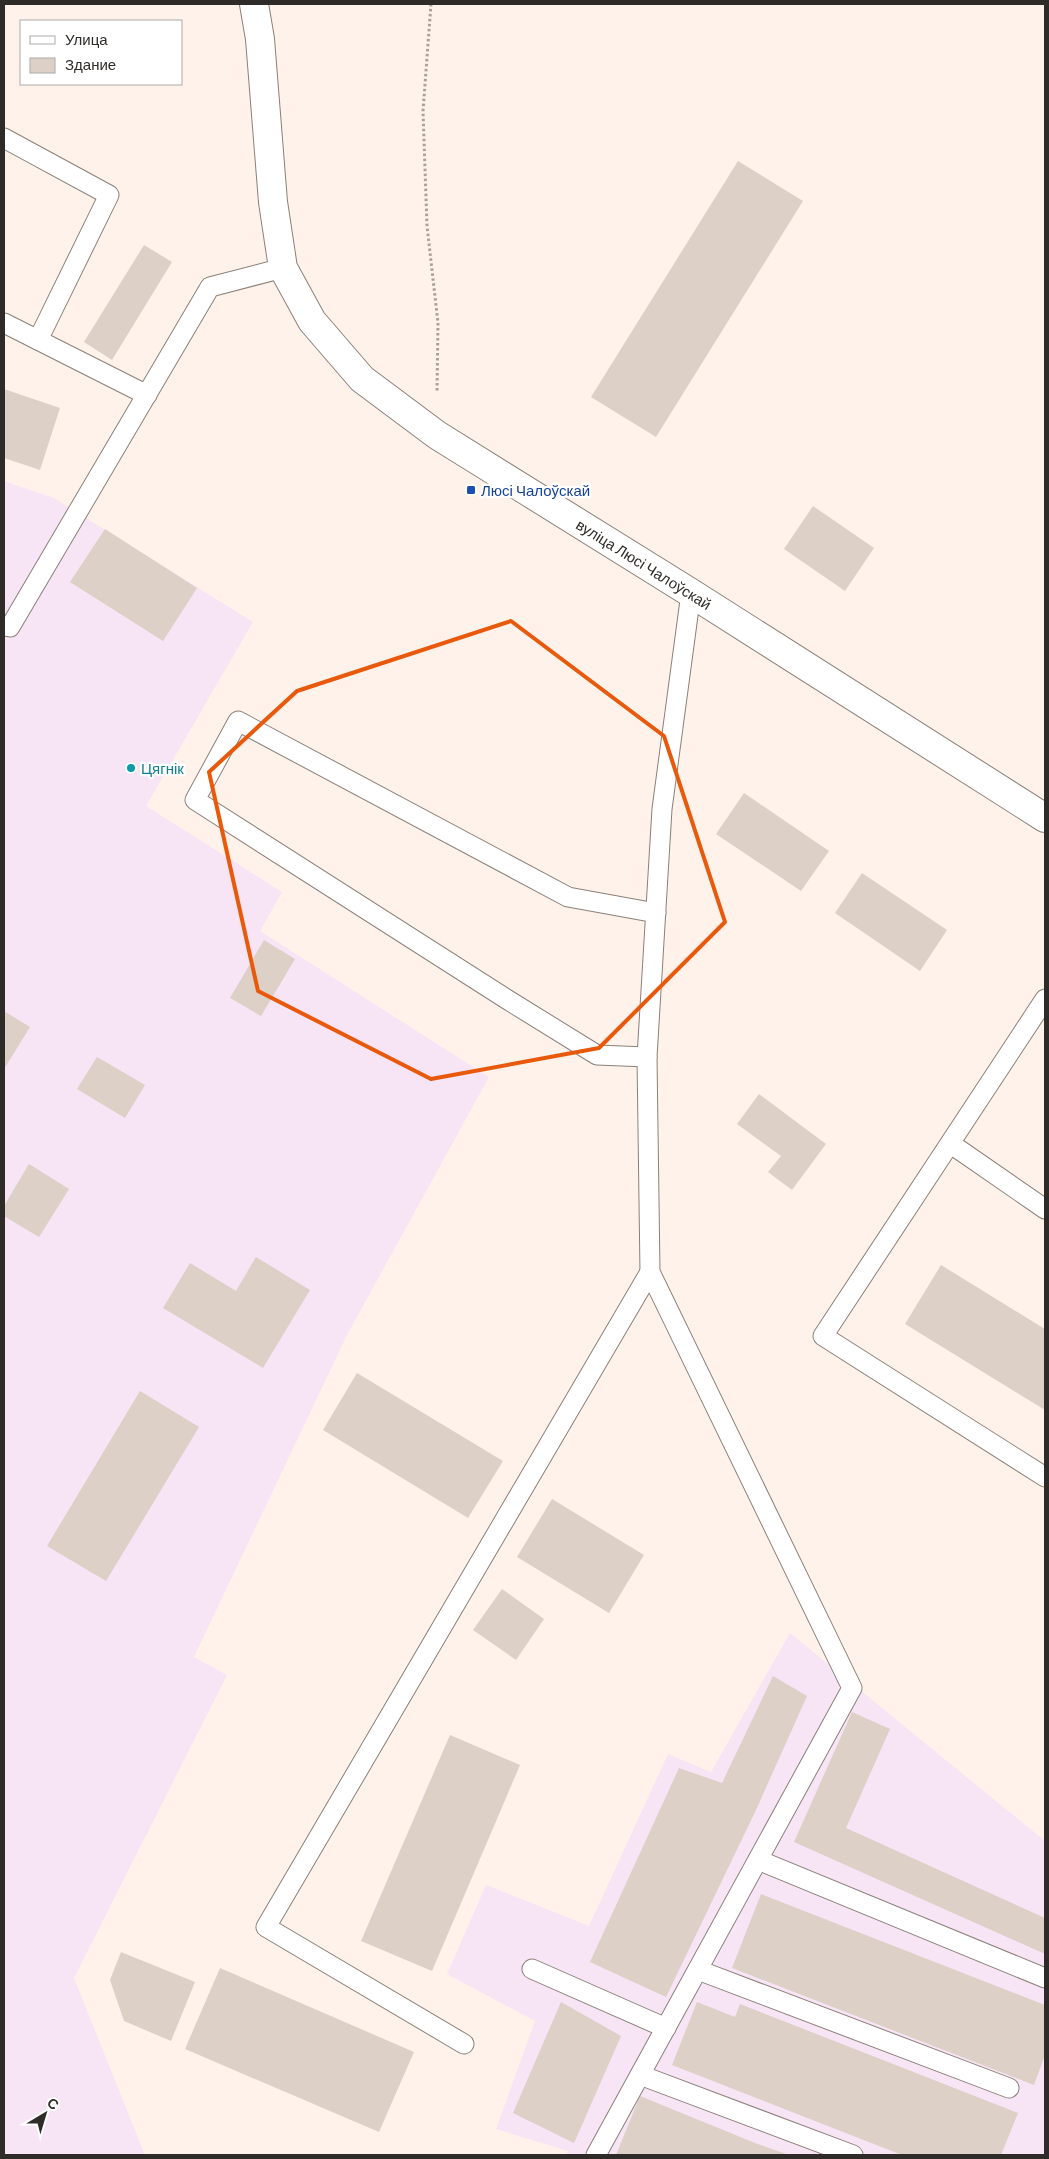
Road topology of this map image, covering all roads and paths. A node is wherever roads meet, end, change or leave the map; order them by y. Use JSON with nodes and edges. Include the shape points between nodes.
{"nodes":[{"id":1,"x":254,"y":4,"type":"edge"},
{"id":2,"x":431,"y":4,"type":"edge"},
{"id":3,"x":4,"y":138,"type":"edge"},
{"id":4,"x":282,"y":268,"type":"junction"},
{"id":5,"x":4,"y":323,"type":"edge"},
{"id":6,"x":38,"y":340,"type":"junction"},
{"id":7,"x":147,"y":395,"type":"junction"},
{"id":8,"x":437,"y":435,"type":"junction"},
{"id":9,"x":691,"y":593,"type":"junction"},
{"id":10,"x":4,"y":626,"type":"edge"},
{"id":11,"x":1045,"y":818,"type":"edge"},
{"id":12,"x":656,"y":914,"type":"junction"},
{"id":13,"x":1045,"y":1000,"type":"edge"},
{"id":14,"x":647,"y":1057,"type":"junction"},
{"id":15,"x":951,"y":1144,"type":"junction"},
{"id":16,"x":1045,"y":1209,"type":"edge"},
{"id":17,"x":650,"y":1272,"type":"junction"},
{"id":18,"x":1045,"y":1477,"type":"edge"},
{"id":19,"x":758,"y":1860,"type":"junction"},
{"id":20,"x":532,"y":1969,"type":"dead end"},
{"id":21,"x":698,"y":1970,"type":"junction"},
{"id":22,"x":1045,"y":1978,"type":"edge"},
{"id":23,"x":666,"y":2028,"type":"junction"},
{"id":24,"x":464,"y":2044,"type":"dead end"},
{"id":25,"x":640,"y":2075,"type":"junction"},
{"id":26,"x":1009,"y":2088,"type":"dead end"},
{"id":27,"x":596,"y":2155,"type":"edge"},
{"id":28,"x":853,"y":2155,"type":"edge"}],
"edges":[{"from":1,"to":4,"type":"street"},
{"from":2,"to":8,"type":"path","via":[[423,111],[427,226],[438,323]]},
{"from":3,"to":6,"type":"lane","via":[[109,195]]},
{"from":4,"to":7,"type":"lane","via":[[210,287]]},
{"from":4,"to":8,"type":"street","name":"вуліца Люсі Чалоўскай","via":[[312,321],[362,379]]},
{"from":5,"to":6,"type":"lane"},
{"from":6,"to":7,"type":"lane"},
{"from":7,"to":10,"type":"lane","via":[[10,627]]},
{"from":8,"to":9,"type":"street","name":"вуліца Люсі Чалоўскай"},
{"from":9,"to":11,"type":"street","name":"вуліца Люсі Чалоўскай"},
{"from":9,"to":12,"type":"lane","via":[[662,809]]},
{"from":12,"to":14,"type":"lane"},
{"from":12,"to":14,"type":"lane","via":[[568,897],[238,721],[195,800],[597,1055]]},
{"from":13,"to":15,"type":"lane"},
{"from":14,"to":17,"type":"lane"},
{"from":15,"to":16,"type":"lane"},
{"from":15,"to":18,"type":"lane","via":[[823,1336]]},
{"from":17,"to":19,"type":"lane","via":[[852,1688]]},
{"from":17,"to":24,"type":"lane","via":[[266,1927]]},
{"from":19,"to":21,"type":"lane"},
{"from":19,"to":22,"type":"lane"},
{"from":20,"to":23,"type":"lane"},
{"from":21,"to":23,"type":"lane"},
{"from":21,"to":26,"type":"lane"},
{"from":23,"to":25,"type":"lane"},
{"from":25,"to":27,"type":"lane"},
{"from":25,"to":28,"type":"lane"}]}
